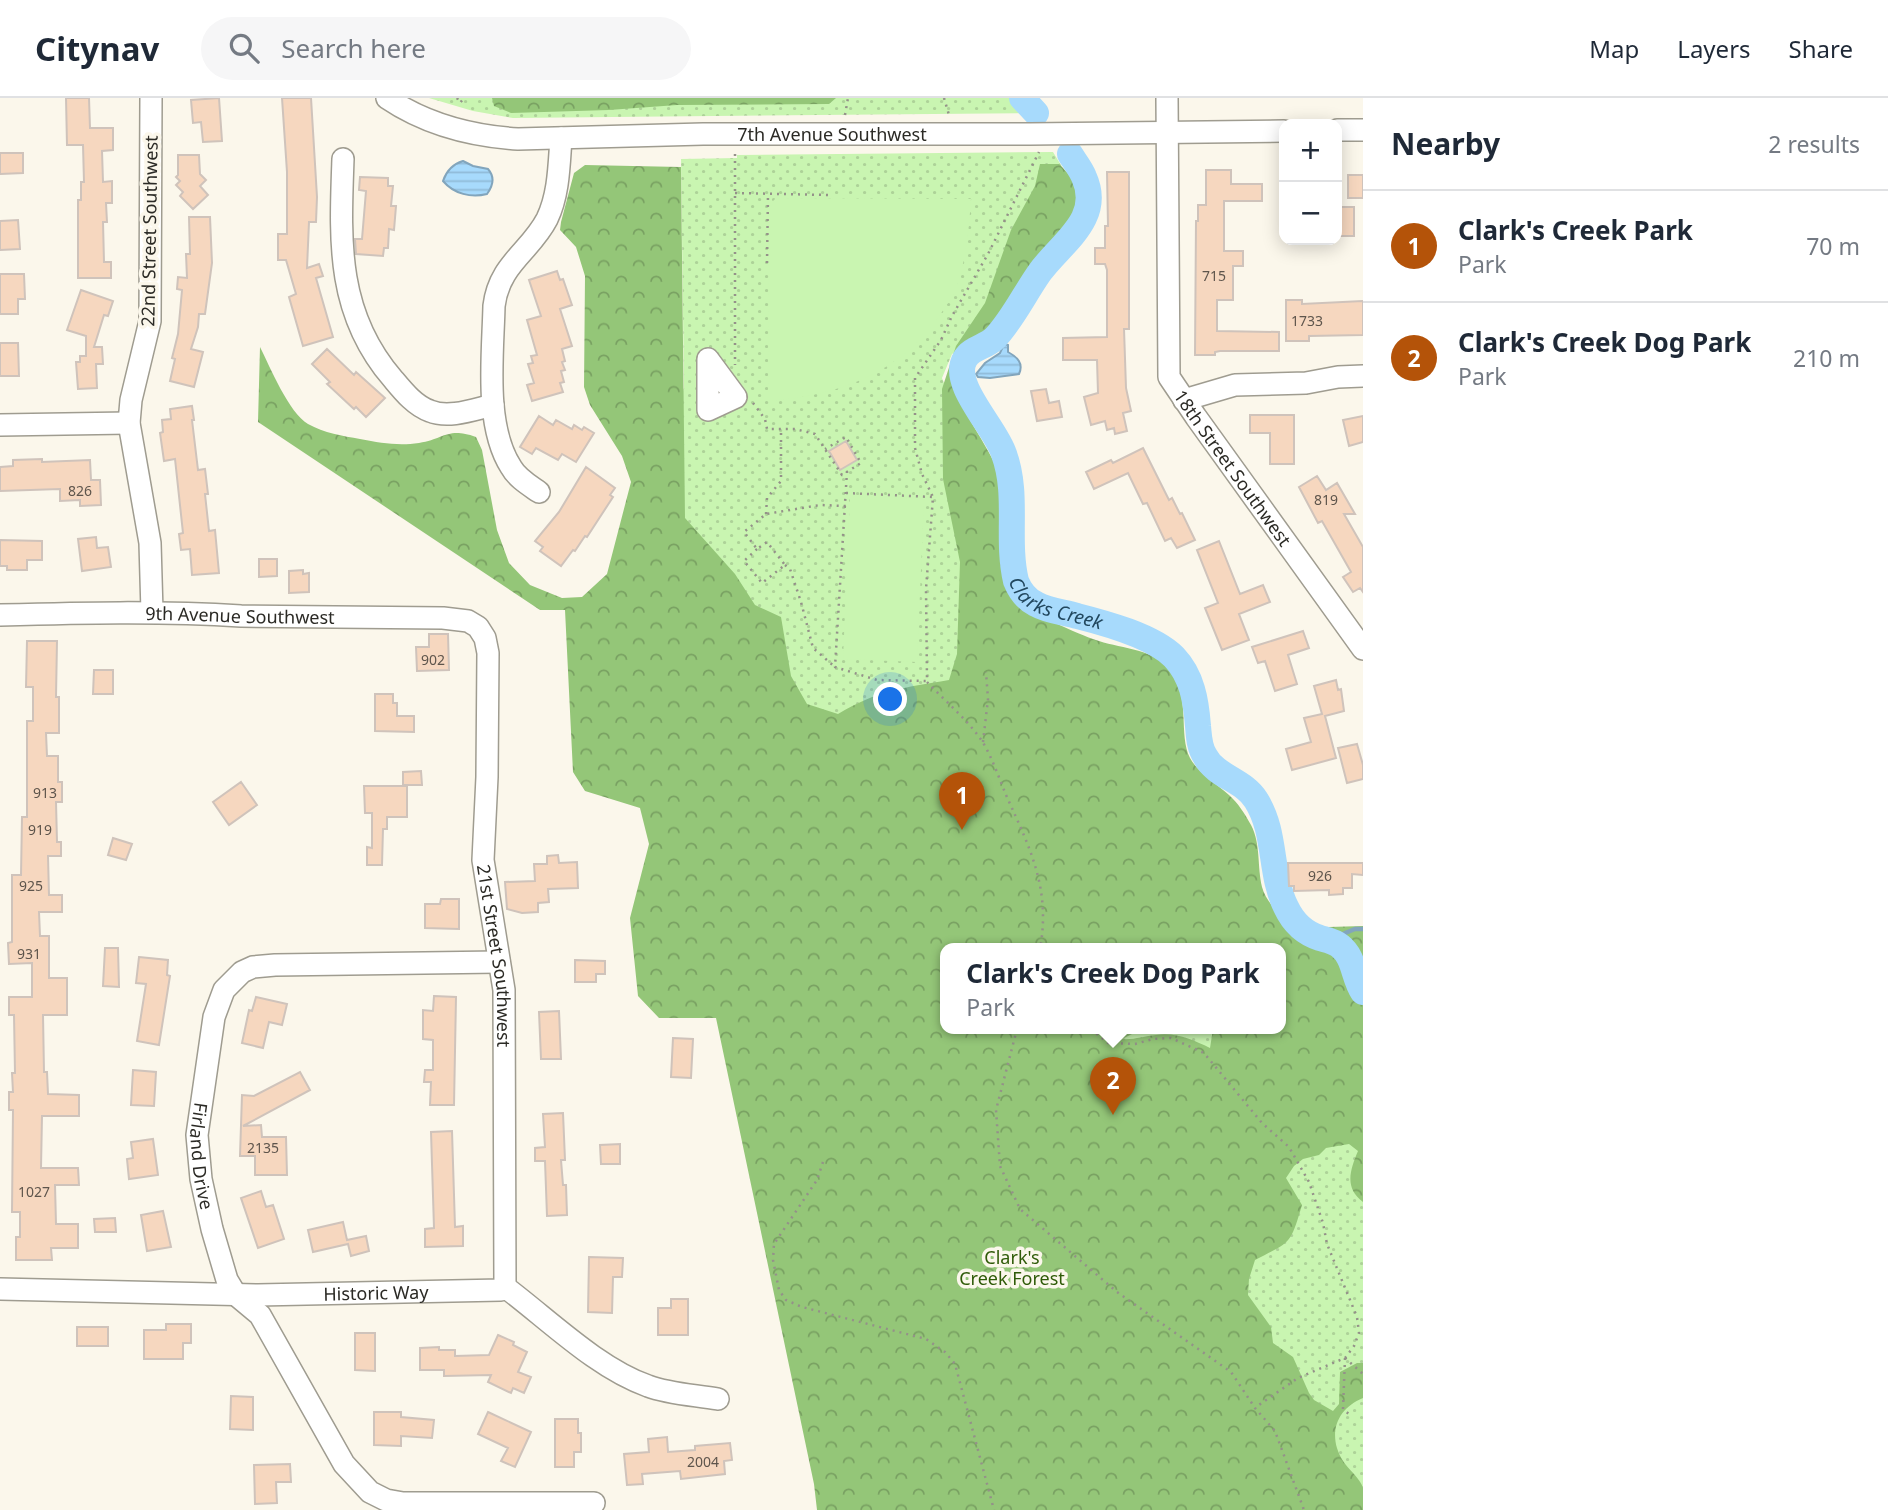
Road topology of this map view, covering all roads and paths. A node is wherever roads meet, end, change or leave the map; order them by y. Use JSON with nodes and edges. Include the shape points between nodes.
{"nodes":[{"id":1,"x":150,"y":98,"type":"edge"},
{"id":2,"x":387,"y":98,"type":"edge"},
{"id":3,"x":457,"y":98,"type":"edge"},
{"id":4,"x":464,"y":98,"type":"edge"},
{"id":5,"x":848,"y":98,"type":"edge"},
{"id":6,"x":944,"y":98,"type":"edge"},
{"id":7,"x":1167,"y":98,"type":"edge"},
{"id":8,"x":460,"y":103,"type":"junction"},
{"id":9,"x":459,"y":111,"type":"dead end"},
{"id":10,"x":949,"y":116,"type":"dead end"},
{"id":11,"x":845,"y":117,"type":"dead end"},
{"id":12,"x":1342,"y":130,"type":"edge"},
{"id":13,"x":1363,"y":130,"type":"edge"},
{"id":14,"x":1168,"y":131,"type":"junction"},
{"id":15,"x":1279,"y":131,"type":"edge"},
{"id":16,"x":561,"y":138,"type":"junction"},
{"id":17,"x":1035,"y":142,"type":"junction"},
{"id":18,"x":736,"y":155,"type":"dead end"},
{"id":19,"x":343,"y":159,"type":"dead end"},
{"id":20,"x":736,"y":193,"type":"junction"},
{"id":21,"x":768,"y":194,"type":"junction"},
{"id":22,"x":828,"y":195,"type":"dead end"},
{"id":23,"x":766,"y":263,"type":"dead end"},
{"id":24,"x":736,"y":369,"type":"dead end"},
{"id":25,"x":1363,"y":376,"type":"edge"},
{"id":26,"x":745,"y":400,"type":"junction"},
{"id":27,"x":1184,"y":400,"type":"junction"},
{"id":28,"x":493,"y":404,"type":"junction"},
{"id":29,"x":129,"y":423,"type":"junction"},
{"id":30,"x":0,"y":425,"type":"edge"},
{"id":31,"x":781,"y":429,"type":"junction"},
{"id":32,"x":825,"y":449,"type":"junction"},
{"id":33,"x":848,"y":471,"type":"junction"},
{"id":34,"x":540,"y":492,"type":"dead end"},
{"id":35,"x":846,"y":494,"type":"junction"},
{"id":36,"x":933,"y":497,"type":"junction"},
{"id":37,"x":846,"y":506,"type":"junction"},
{"id":38,"x":765,"y":514,"type":"junction"},
{"id":39,"x":757,"y":549,"type":"junction"},
{"id":40,"x":785,"y":565,"type":"junction"},
{"id":41,"x":152,"y":612,"type":"junction"},
{"id":42,"x":0,"y":615,"type":"edge"},
{"id":43,"x":478,"y":627,"type":"joint"},
{"id":44,"x":1363,"y":649,"type":"edge"},
{"id":45,"x":835,"y":667,"type":"junction"},
{"id":46,"x":986,"y":672,"type":"dead end"},
{"id":47,"x":926,"y":681,"type":"junction"},
{"id":48,"x":983,"y":742,"type":"junction"},
{"id":49,"x":1041,"y":943,"type":"edge"},
{"id":50,"x":499,"y":962,"type":"junction"},
{"id":51,"x":1016,"y":1034,"type":"edge"},
{"id":52,"x":1097,"y":1034,"type":"edge"},
{"id":53,"x":823,"y":1162,"type":"dead end"},
{"id":54,"x":505,"y":1287,"type":"junction"},
{"id":55,"x":0,"y":1289,"type":"edge"},
{"id":56,"x":236,"y":1295,"type":"junction"},
{"id":57,"x":1345,"y":1358,"type":"junction"},
{"id":58,"x":1363,"y":1374,"type":"edge"},
{"id":59,"x":718,"y":1399,"type":"dead end"},
{"id":60,"x":1255,"y":1408,"type":"junction"},
{"id":61,"x":1350,"y":1415,"type":"dead end"},
{"id":62,"x":594,"y":1503,"type":"dead end"},
{"id":63,"x":430,"y":1507,"type":"edge"},
{"id":64,"x":528,"y":1507,"type":"edge"},
{"id":65,"x":994,"y":1510,"type":"edge"},
{"id":66,"x":1304,"y":1510,"type":"edge"}],
"edges":[{"from":1,"to":29,"type":"street","name":"22nd Street Southwest","via":[[150,321]]},
{"from":2,"to":16,"type":"street","name":"7th Avenue Southwest","via":[[438,125],[466,132],[505,138]]},
{"from":3,"to":8,"type":"path"},
{"from":4,"to":8,"type":"path"},
{"from":5,"to":11,"type":"path"},
{"from":6,"to":10,"type":"path"},
{"from":7,"to":14,"type":"street","name":"18th Street Southwest"},
{"from":8,"to":9,"type":"path"},
{"from":12,"to":13,"type":"street"},
{"from":14,"to":15,"type":"street","name":"7th Avenue Southwest"},
{"from":14,"to":17,"type":"street","name":"7th Avenue Southwest","via":[[1076,134]]},
{"from":14,"to":27,"type":"street","name":"18th Street Southwest","via":[[1169,376]]},
{"from":16,"to":17,"type":"street","name":"7th Avenue Southwest","via":[[703,134]]},
{"from":16,"to":28,"type":"street","via":[[555,199],[547,219],[505,271],[495,293]]},
{"from":17,"to":36,"type":"path","via":[[988,254],[915,378],[915,448]]},
{"from":18,"to":20,"type":"path"},
{"from":19,"to":28,"type":"street","via":[[345,276],[362,330],[376,356],[405,393],[430,412],[467,411]]},
{"from":20,"to":21,"type":"path"},
{"from":20,"to":24,"type":"path"},
{"from":21,"to":22,"type":"path"},
{"from":21,"to":23,"type":"path"},
{"from":25,"to":27,"type":"street","via":[[1235,385]]},
{"from":26,"to":26,"type":"street","via":[[708,410],[708,359]]},
{"from":26,"to":31,"type":"path","via":[[767,422],[767,429]]},
{"from":27,"to":44,"type":"street","name":"18th Street Southwest"},
{"from":28,"to":34,"type":"street","via":[[501,449],[511,469]]},
{"from":29,"to":30,"type":"street"},
{"from":29,"to":41,"type":"street","name":"22nd Street Southwest","via":[[150,543]]},
{"from":31,"to":32,"type":"path","via":[[811,432]]},
{"from":31,"to":38,"type":"path","via":[[781,481],[767,498]]},
{"from":32,"to":33,"type":"path","via":[[842,475]]},
{"from":32,"to":33,"type":"path","via":[[846,437],[861,463]]},
{"from":33,"to":35,"type":"path"},
{"from":35,"to":36,"type":"path"},
{"from":35,"to":37,"type":"path"},
{"from":36,"to":47,"type":"path"},
{"from":37,"to":38,"type":"path","via":[[820,505]]},
{"from":37,"to":45,"type":"path"},
{"from":38,"to":39,"type":"path","via":[[744,532]]},
{"from":39,"to":40,"type":"path","via":[[767,542]]},
{"from":39,"to":40,"type":"path","via":[[744,561],[762,583]]},
{"from":40,"to":45,"type":"path","via":[[802,601],[813,648]]},
{"from":41,"to":42,"type":"street","name":"9th Avenue Southwest"},
{"from":41,"to":43,"type":"street","name":"9th Avenue Southwest","via":[[443,618]]},
{"from":43,"to":50,"type":"street","name":"21st Street Southwest","via":[[487,645],[489,667],[483,860]]},
{"from":45,"to":47,"type":"path","via":[[877,680]]},
{"from":46,"to":48,"type":"path"},
{"from":47,"to":48,"type":"path"},
{"from":48,"to":49,"type":"path","via":[[1025,834],[1041,882],[1045,922]]},
{"from":50,"to":54,"type":"street","name":"21st Street Southwest","via":[[506,1031]]},
{"from":50,"to":56,"type":"street","name":"Firland Drive","via":[[253,967],[231,981],[214,1017],[197,1135],[212,1230]]},
{"from":51,"to":60,"type":"path","via":[[996,1110],[1000,1166],[1020,1209],[1117,1292],[1231,1372]]},
{"from":52,"to":57,"type":"path","via":[[1108,1043],[1171,1038],[1204,1053],[1262,1123],[1289,1147],[1308,1182],[1357,1317],[1359,1333]]},
{"from":53,"to":65,"type":"path","via":[[817,1180],[774,1244],[779,1290],[786,1300],[802,1307],[926,1339],[945,1352],[955,1364]]},
{"from":54,"to":56,"type":"street","name":"Historic Way"},
{"from":54,"to":59,"type":"street","via":[[602,1362],[633,1380],[651,1388]]},
{"from":55,"to":56,"type":"street","name":"Historic Way"},
{"from":56,"to":63,"type":"street","name":"Firland Drive","via":[[260,1315],[354,1476],[386,1500]]},
{"from":57,"to":58,"type":"path"},
{"from":57,"to":60,"type":"path","via":[[1298,1378]]},
{"from":57,"to":61,"type":"path","via":[[1343,1409]]},
{"from":60,"to":66,"type":"path","via":[[1275,1431]]},
{"from":62,"to":64,"type":"street","name":"Firland Drive"},
{"from":63,"to":64,"type":"street","name":"Firland Drive"}]}
